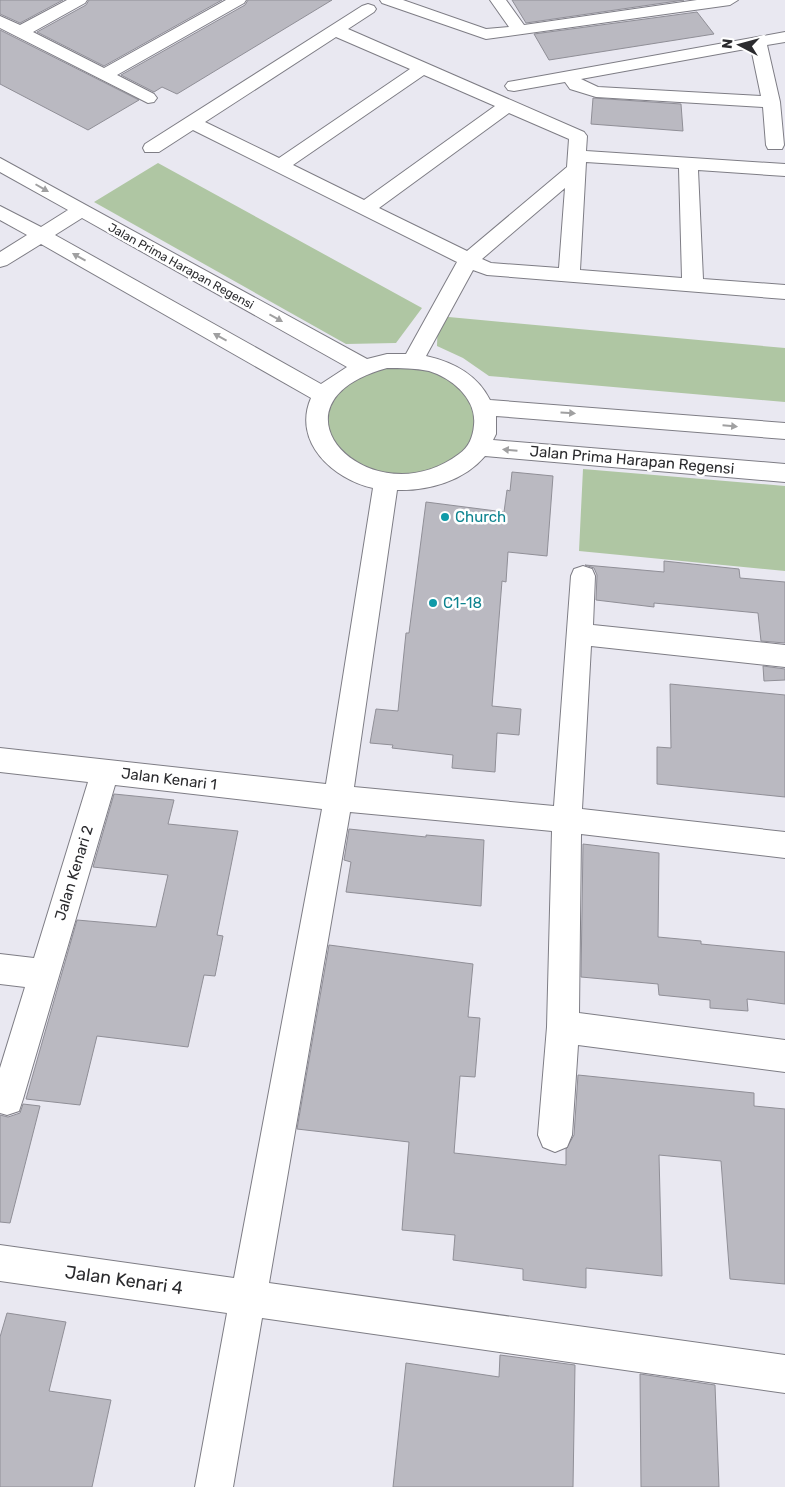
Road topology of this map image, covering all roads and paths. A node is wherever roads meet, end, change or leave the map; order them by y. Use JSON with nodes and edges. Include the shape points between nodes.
{"nodes":[{"id":1,"x":80,"y":0,"type":"edge"},
{"id":2,"x":388,"y":0,"type":"edge"},
{"id":3,"x":498,"y":0,"type":"edge"},
{"id":4,"x":730,"y":0,"type":"edge"},
{"id":5,"x":232,"y":1,"type":"edge"},
{"id":6,"x":697,"y":2,"type":"edge"},
{"id":7,"x":368,"y":9,"type":"dead end"},
{"id":8,"x":0,"y":21,"type":"edge"},
{"id":9,"x":335,"y":30,"type":"junction"},
{"id":10,"x":520,"y":31,"type":"junction"},
{"id":11,"x":20,"y":32,"type":"junction"},
{"id":12,"x":785,"y":37,"type":"edge"},
{"id":13,"x":758,"y":41,"type":"junction"},
{"id":14,"x":423,"y":68,"type":"junction"},
{"id":15,"x":104,"y":75,"type":"junction"},
{"id":16,"x":570,"y":77,"type":"junction"},
{"id":17,"x":514,"y":86,"type":"dead end"},
{"id":18,"x":148,"y":98,"type":"dead end"},
{"id":19,"x":771,"y":102,"type":"junction"},
{"id":20,"x":507,"y":106,"type":"junction"},
{"id":21,"x":192,"y":122,"type":"junction"},
{"id":22,"x":775,"y":145,"type":"dead end"},
{"id":23,"x":152,"y":148,"type":"dead end"},
{"id":24,"x":576,"y":163,"type":"junction"},
{"id":25,"x":0,"y":164,"type":"edge"},
{"id":26,"x":688,"y":164,"type":"junction"},
{"id":27,"x":279,"y":166,"type":"junction"},
{"id":28,"x":785,"y":170,"type":"edge"},
{"id":29,"x":365,"y":209,"type":"junction"},
{"id":30,"x":0,"y":212,"type":"edge"},
{"id":31,"x":77,"y":213,"type":"junction"},
{"id":32,"x":45,"y":233,"type":"junction"},
{"id":33,"x":468,"y":260,"type":"junction"},
{"id":34,"x":0,"y":261,"type":"edge"},
{"id":35,"x":569,"y":276,"type":"junction"},
{"id":36,"x":693,"y":285,"type":"junction"},
{"id":37,"x":785,"y":292,"type":"edge"},
{"id":38,"x":412,"y":361,"type":"junction"},
{"id":39,"x":364,"y":366,"type":"junction"},
{"id":40,"x":324,"y":396,"type":"junction"},
{"id":41,"x":484,"y":407,"type":"junction"},
{"id":42,"x":785,"y":430,"type":"edge"},
{"id":43,"x":479,"y":447,"type":"junction"},
{"id":44,"x":785,"y":473,"type":"edge"},
{"id":45,"x":386,"y":481,"type":"junction"},
{"id":46,"x":583,"y":576,"type":"dead end"},
{"id":47,"x":579,"y":634,"type":"junction"},
{"id":48,"x":785,"y":656,"type":"edge"},
{"id":49,"x":0,"y":760,"type":"edge"},
{"id":50,"x":105,"y":771,"type":"junction"},
{"id":51,"x":338,"y":798,"type":"junction"},
{"id":52,"x":567,"y":820,"type":"junction"},
{"id":53,"x":785,"y":845,"type":"edge"},
{"id":54,"x":0,"y":969,"type":"edge"},
{"id":55,"x":43,"y":974,"type":"junction"},
{"id":56,"x":563,"y":1027,"type":"junction"},
{"id":57,"x":785,"y":1056,"type":"edge"},
{"id":58,"x":7,"y":1099,"type":"dead end"},
{"id":59,"x":555,"y":1136,"type":"dead end"},
{"id":60,"x":0,"y":1263,"type":"edge"},
{"id":61,"x":247,"y":1297,"type":"junction"},
{"id":62,"x":785,"y":1374,"type":"edge"},
{"id":63,"x":214,"y":1487,"type":"edge"}],
"edges":[{"from":1,"to":11,"type":"street"},
{"from":2,"to":10,"type":"street","via":[[482,33]]},
{"from":3,"to":10,"type":"street"},
{"from":4,"to":6,"type":"street"},
{"from":5,"to":15,"type":"street"},
{"from":6,"to":10,"type":"street","via":[[605,12]]},
{"from":7,"to":9,"type":"street"},
{"from":8,"to":11,"type":"street"},
{"from":9,"to":14,"type":"street"},
{"from":9,"to":21,"type":"street"},
{"from":11,"to":15,"type":"street"},
{"from":12,"to":13,"type":"street"},
{"from":13,"to":16,"type":"street"},
{"from":13,"to":19,"type":"street"},
{"from":14,"to":20,"type":"street"},
{"from":14,"to":27,"type":"street"},
{"from":15,"to":18,"type":"street"},
{"from":16,"to":17,"type":"street"},
{"from":16,"to":19,"type":"street","via":[[576,85],[596,92]]},
{"from":19,"to":22,"type":"street"},
{"from":20,"to":24,"type":"street","via":[[578,136]]},
{"from":20,"to":29,"type":"street"},
{"from":21,"to":23,"type":"street"},
{"from":21,"to":27,"type":"street"},
{"from":24,"to":26,"type":"street"},
{"from":24,"to":33,"type":"street"},
{"from":24,"to":35,"type":"street"},
{"from":25,"to":31,"type":"street","name":"Jalan Prima Harapan Regensi","one_way":true},
{"from":26,"to":28,"type":"street"},
{"from":26,"to":36,"type":"street"},
{"from":27,"to":29,"type":"street"},
{"from":29,"to":33,"type":"street"},
{"from":30,"to":32,"type":"street"},
{"from":31,"to":32,"type":"street"},
{"from":31,"to":39,"type":"street","name":"Jalan Prima Harapan Regensi","one_way":true},
{"from":32,"to":34,"type":"street"},
{"from":40,"to":32,"type":"street","one_way":true},
{"from":33,"to":35,"type":"street","via":[[487,269]]},
{"from":33,"to":38,"type":"street"},
{"from":35,"to":36,"type":"street"},
{"from":36,"to":37,"type":"street"},
{"from":38,"to":39,"type":"street","via":[[387,361]]},
{"from":38,"to":41,"type":"street","via":[[437,366],[458,376],[475,390]]},
{"from":39,"to":40,"type":"street","via":[[340,378]]},
{"from":40,"to":45,"type":"street","via":[[316,414],[318,434],[329,453],[370,479]]},
{"from":41,"to":42,"type":"street","one_way":true},
{"from":41,"to":43,"type":"street","via":[[486,427]]},
{"from":44,"to":43,"type":"street","name":"Jalan Prima Harapan Regensi","one_way":true},
{"from":43,"to":45,"type":"street","via":[[448,472],[415,481]]},
{"from":45,"to":51,"type":"street"},
{"from":46,"to":47,"type":"street"},
{"from":47,"to":48,"type":"street"},
{"from":47,"to":52,"type":"street"},
{"from":49,"to":50,"type":"street","name":"Jalan Kenari 1"},
{"from":50,"to":51,"type":"street","name":"Jalan Kenari 1"},
{"from":50,"to":55,"type":"street","name":"Jalan Kenari 2"},
{"from":51,"to":52,"type":"street","name":"Jalan Kenari 1"},
{"from":51,"to":61,"type":"street"},
{"from":52,"to":53,"type":"street","name":"Jalan Kenari 1"},
{"from":52,"to":56,"type":"street"},
{"from":54,"to":55,"type":"street"},
{"from":55,"to":58,"type":"street","name":"Jalan Kenari 2"},
{"from":56,"to":57,"type":"street"},
{"from":56,"to":59,"type":"street"},
{"from":60,"to":61,"type":"street","name":"Jalan Kenari 4"},
{"from":61,"to":62,"type":"street","name":"Jalan Kenari 4"},
{"from":61,"to":63,"type":"street"}]}
